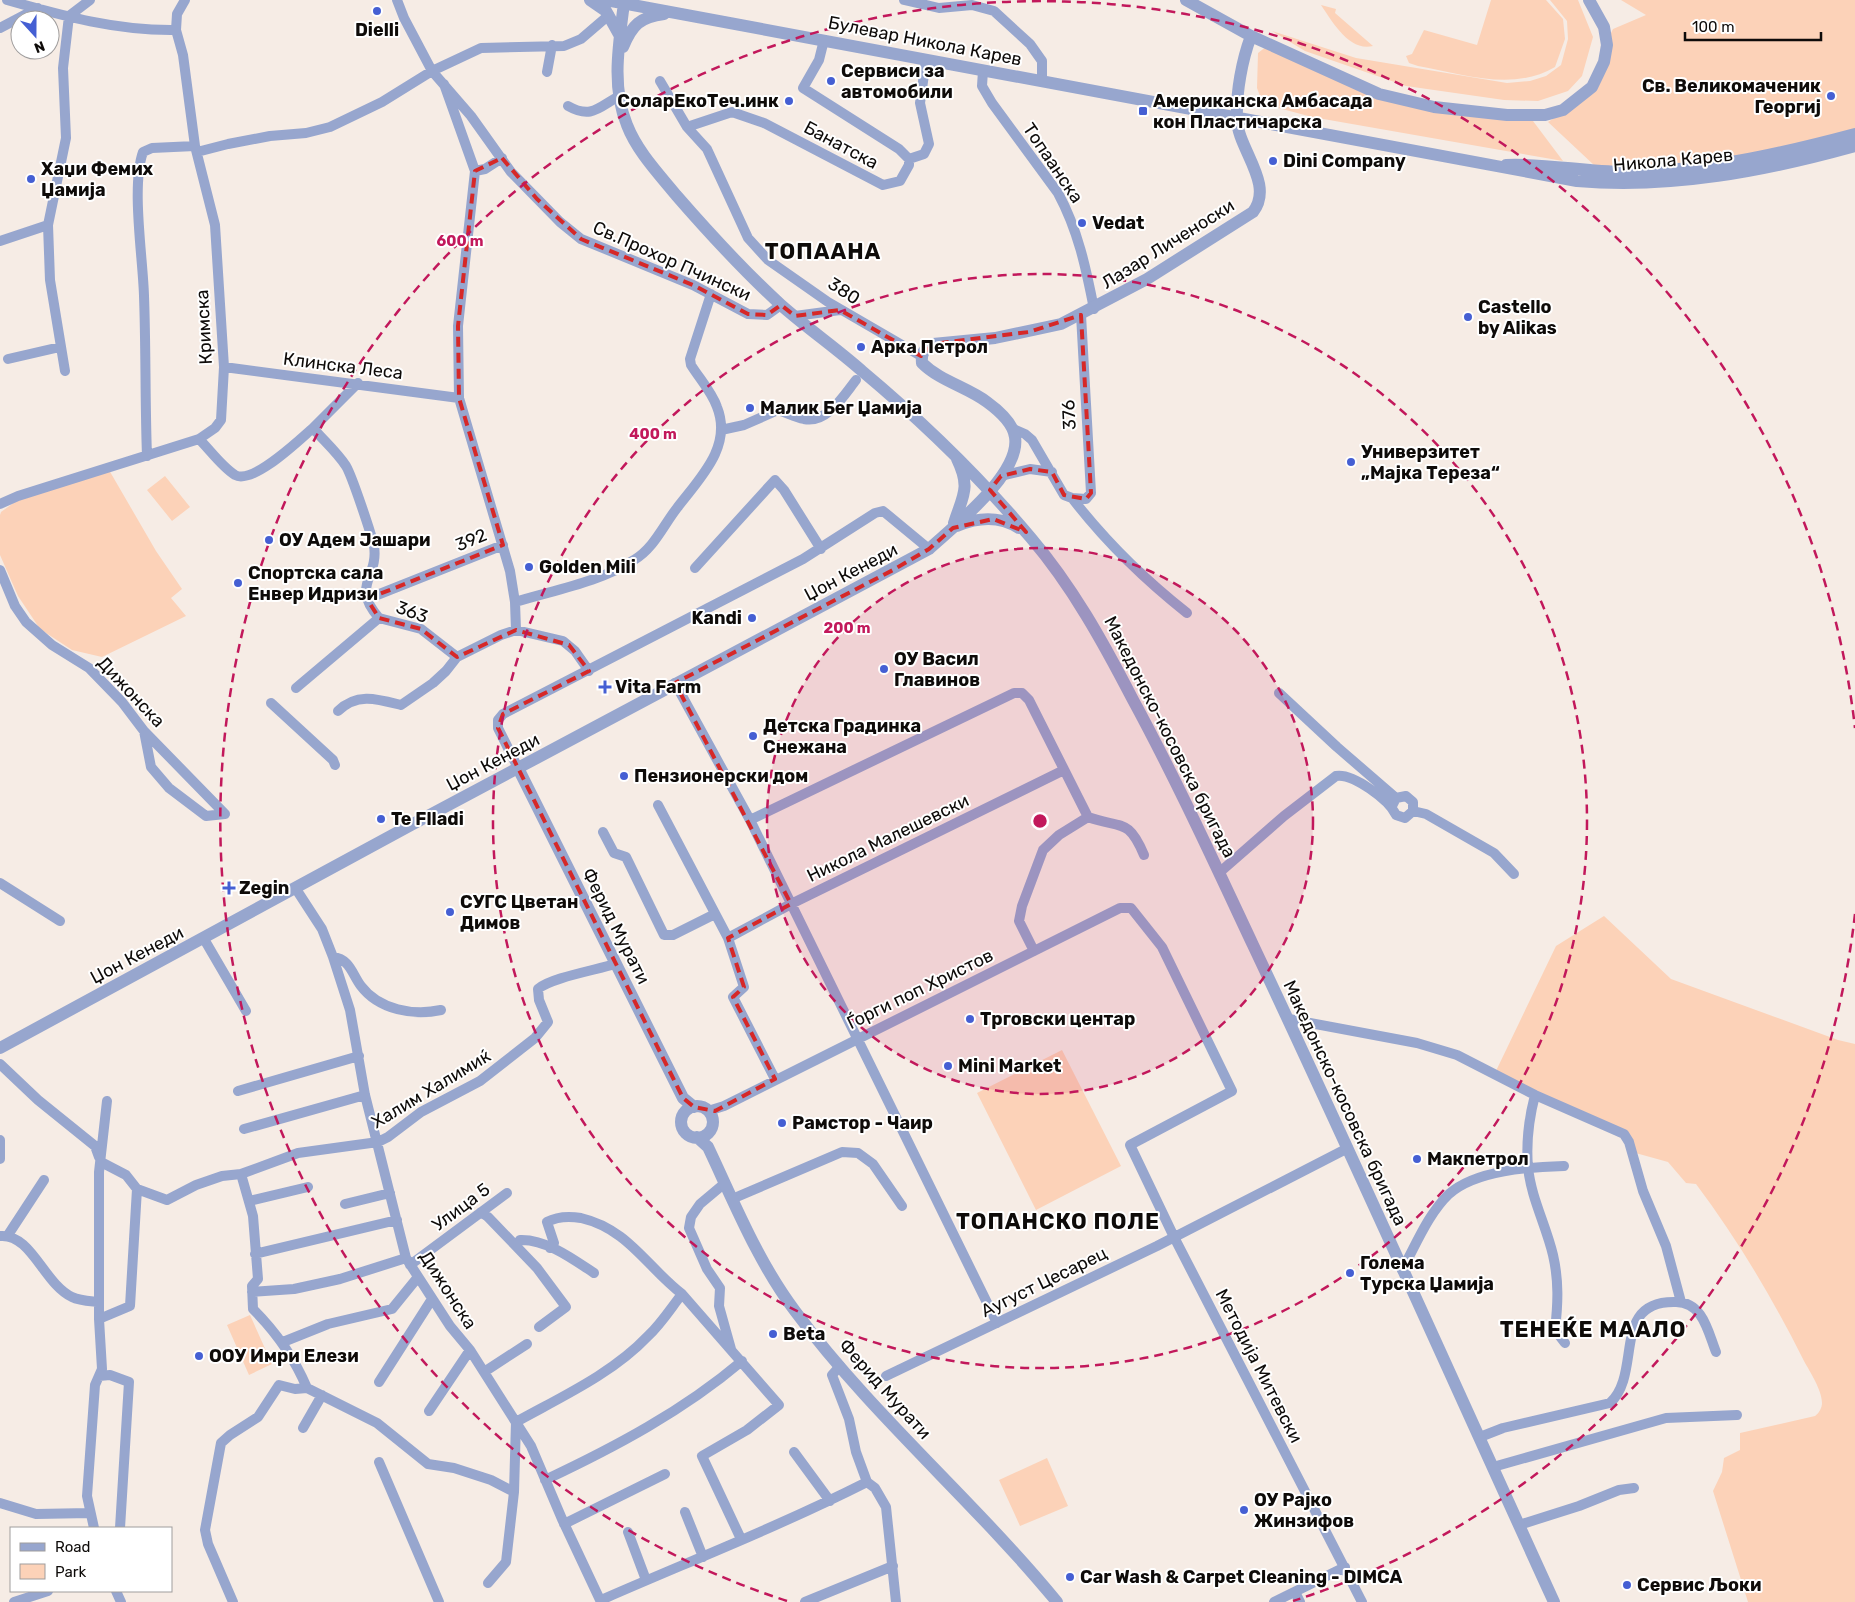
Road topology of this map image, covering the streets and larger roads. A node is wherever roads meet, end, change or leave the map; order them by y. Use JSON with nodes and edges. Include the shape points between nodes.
{"nodes":[{"id":1,"x":6,"y":0,"type":"edge"},
{"id":2,"x":90,"y":0,"type":"edge"},
{"id":3,"x":185,"y":0,"type":"edge"},
{"id":4,"x":397,"y":0,"type":"edge"},
{"id":5,"x":590,"y":0,"type":"edge"},
{"id":6,"x":606,"y":0,"type":"edge"},
{"id":7,"x":904,"y":0,"type":"edge"},
{"id":8,"x":1186,"y":0,"type":"edge"},
{"id":9,"x":1589,"y":0,"type":"edge"},
{"id":10,"x":624,"y":2,"type":"edge"},
{"id":11,"x":652,"y":4,"type":"edge"},
{"id":12,"x":38,"y":8,"type":"junction"},
{"id":13,"x":676,"y":12,"type":"junction"},
{"id":14,"x":609,"y":15,"type":"junction"},
{"id":15,"x":69,"y":16,"type":"junction"},
{"id":16,"x":0,"y":28,"type":"edge"},
{"id":17,"x":176,"y":30,"type":"junction"},
{"id":18,"x":620,"y":36,"type":"junction"},
{"id":19,"x":1251,"y":36,"type":"junction"},
{"id":20,"x":824,"y":40,"type":"junction"},
{"id":21,"x":552,"y":45,"type":"junction"},
{"id":22,"x":926,"y":60,"type":"junction"},
{"id":23,"x":617,"y":64,"type":"junction"},
{"id":24,"x":432,"y":71,"type":"junction"},
{"id":25,"x":983,"y":71,"type":"junction"},
{"id":26,"x":547,"y":72,"type":"dead end"},
{"id":27,"x":660,"y":81,"type":"dead end"},
{"id":28,"x":1042,"y":81,"type":"junction"},
{"id":29,"x":444,"y":84,"type":"junction"},
{"id":30,"x":619,"y":96,"type":"junction"},
{"id":31,"x":568,"y":106,"type":"dead end"},
{"id":32,"x":1237,"y":118,"type":"junction"},
{"id":33,"x":687,"y":127,"type":"junction"},
{"id":34,"x":1855,"y":134,"type":"edge"},
{"id":35,"x":1855,"y":146,"type":"edge"},
{"id":36,"x":196,"y":149,"type":"junction"},
{"id":37,"x":502,"y":158,"type":"junction"},
{"id":38,"x":909,"y":159,"type":"junction"},
{"id":39,"x":1492,"y":165,"type":"junction"},
{"id":40,"x":475,"y":171,"type":"junction"},
{"id":41,"x":48,"y":225,"type":"junction"},
{"id":42,"x":0,"y":241,"type":"edge"},
{"id":43,"x":711,"y":294,"type":"junction"},
{"id":44,"x":781,"y":305,"type":"junction"},
{"id":45,"x":1094,"y":309,"type":"junction"},
{"id":46,"x":840,"y":310,"type":"junction"},
{"id":47,"x":1081,"y":315,"type":"junction"},
{"id":48,"x":795,"y":316,"type":"junction"},
{"id":49,"x":60,"y":347,"type":"junction"},
{"id":50,"x":921,"y":356,"type":"junction"},
{"id":51,"x":8,"y":359,"type":"dead end"},
{"id":52,"x":224,"y":367,"type":"junction"},
{"id":53,"x":65,"y":371,"type":"dead end"},
{"id":54,"x":856,"y":380,"type":"dead end"},
{"id":55,"x":358,"y":383,"type":"junction"},
{"id":56,"x":459,"y":398,"type":"junction"},
{"id":57,"x":313,"y":428,"type":"junction"},
{"id":58,"x":1013,"y":429,"type":"junction"},
{"id":59,"x":721,"y":430,"type":"junction"},
{"id":60,"x":199,"y":439,"type":"junction"},
{"id":61,"x":950,"y":448,"type":"junction"},
{"id":62,"x":147,"y":456,"type":"junction"},
{"id":63,"x":1052,"y":472,"type":"junction"},
{"id":64,"x":1001,"y":476,"type":"junction"},
{"id":65,"x":990,"y":490,"type":"junction"},
{"id":66,"x":1072,"y":498,"type":"junction"},
{"id":67,"x":0,"y":504,"type":"edge"},
{"id":68,"x":952,"y":528,"type":"junction"},
{"id":69,"x":1026,"y":532,"type":"junction"},
{"id":70,"x":503,"y":545,"type":"junction"},
{"id":71,"x":821,"y":549,"type":"junction"},
{"id":72,"x":929,"y":549,"type":"junction"},
{"id":73,"x":695,"y":568,"type":"dead end"},
{"id":74,"x":0,"y":570,"type":"edge"},
{"id":75,"x":367,"y":598,"type":"junction"},
{"id":76,"x":515,"y":602,"type":"junction"},
{"id":77,"x":1187,"y":613,"type":"dead end"},
{"id":78,"x":380,"y":618,"type":"junction"},
{"id":79,"x":516,"y":630,"type":"junction"},
{"id":80,"x":457,"y":657,"type":"junction"},
{"id":81,"x":589,"y":671,"type":"junction"},
{"id":82,"x":675,"y":683,"type":"junction"},
{"id":83,"x":296,"y":688,"type":"dead end"},
{"id":84,"x":1279,"y":693,"type":"dead end"},
{"id":85,"x":271,"y":703,"type":"dead end"},
{"id":86,"x":338,"y":711,"type":"dead end"},
{"id":87,"x":144,"y":730,"type":"junction"},
{"id":88,"x":335,"y":765,"type":"dead end"},
{"id":89,"x":518,"y":768,"type":"junction"},
{"id":90,"x":1064,"y":770,"type":"junction"},
{"id":91,"x":1394,"y":802,"type":"junction"},
{"id":92,"x":658,"y":805,"type":"dead end"},
{"id":93,"x":1413,"y":812,"type":"junction"},
{"id":94,"x":1088,"y":817,"type":"junction"},
{"id":95,"x":750,"y":820,"type":"junction"},
{"id":96,"x":603,"y":832,"type":"dead end"},
{"id":97,"x":1144,"y":855,"type":"dead end"},
{"id":98,"x":1220,"y":872,"type":"junction"},
{"id":99,"x":1514,"y":874,"type":"dead end"},
{"id":100,"x":0,"y":883,"type":"edge"},
{"id":101,"x":296,"y":889,"type":"junction"},
{"id":102,"x":791,"y":904,"type":"junction"},
{"id":103,"x":715,"y":914,"type":"junction"},
{"id":104,"x":60,"y":921,"type":"dead end"},
{"id":105,"x":728,"y":938,"type":"junction"},
{"id":106,"x":204,"y":939,"type":"junction"},
{"id":107,"x":1034,"y":951,"type":"junction"},
{"id":108,"x":333,"y":957,"type":"junction"},
{"id":109,"x":615,"y":964,"type":"junction"},
{"id":110,"x":441,"y":1010,"type":"dead end"},
{"id":111,"x":246,"y":1011,"type":"dead end"},
{"id":112,"x":1289,"y":1019,"type":"junction"},
{"id":113,"x":857,"y":1038,"type":"junction"},
{"id":114,"x":0,"y":1048,"type":"edge"},
{"id":115,"x":358,"y":1056,"type":"junction"},
{"id":116,"x":0,"y":1064,"type":"edge"},
{"id":117,"x":775,"y":1079,"type":"junction"},
{"id":118,"x":238,"y":1091,"type":"dead end"},
{"id":119,"x":366,"y":1095,"type":"junction"},
{"id":120,"x":1535,"y":1095,"type":"junction"},
{"id":121,"x":107,"y":1101,"type":"dead end"},
{"id":122,"x":689,"y":1110,"type":"junction"},
{"id":123,"x":710,"y":1115,"type":"junction"},
{"id":124,"x":244,"y":1129,"type":"dead end"},
{"id":125,"x":703,"y":1135,"type":"junction"},
{"id":126,"x":0,"y":1140,"type":"edge"},
{"id":127,"x":378,"y":1142,"type":"junction"},
{"id":128,"x":1130,"y":1145,"type":"joint"},
{"id":129,"x":1348,"y":1148,"type":"junction"},
{"id":130,"x":0,"y":1159,"type":"edge"},
{"id":131,"x":101,"y":1162,"type":"junction"},
{"id":132,"x":1528,"y":1166,"type":"junction"},
{"id":133,"x":1564,"y":1166,"type":"dead end"},
{"id":134,"x":242,"y":1174,"type":"junction"},
{"id":135,"x":44,"y":1180,"type":"dead end"},
{"id":136,"x":725,"y":1183,"type":"junction"},
{"id":137,"x":308,"y":1187,"type":"dead end"},
{"id":138,"x":137,"y":1190,"type":"junction"},
{"id":139,"x":390,"y":1193,"type":"junction"},
{"id":140,"x":507,"y":1193,"type":"dead end"},
{"id":141,"x":732,"y":1199,"type":"junction"},
{"id":142,"x":248,"y":1201,"type":"junction"},
{"id":143,"x":345,"y":1204,"type":"dead end"},
{"id":144,"x":902,"y":1206,"type":"dead end"},
{"id":145,"x":481,"y":1212,"type":"junction"},
{"id":146,"x":397,"y":1220,"type":"junction"},
{"id":147,"x":504,"y":1234,"type":"junction"},
{"id":148,"x":4,"y":1236,"type":"edge"},
{"id":149,"x":1174,"y":1237,"type":"junction"},
{"id":150,"x":520,"y":1240,"type":"junction"},
{"id":151,"x":550,"y":1248,"type":"junction"},
{"id":152,"x":255,"y":1254,"type":"junction"},
{"id":153,"x":533,"y":1254,"type":"dead end"},
{"id":154,"x":408,"y":1262,"type":"junction"},
{"id":155,"x":1402,"y":1270,"type":"junction"},
{"id":156,"x":594,"y":1273,"type":"dead end"},
{"id":157,"x":418,"y":1277,"type":"junction"},
{"id":158,"x":252,"y":1292,"type":"junction"},
{"id":159,"x":682,"y":1294,"type":"junction"},
{"id":160,"x":432,"y":1299,"type":"junction"},
{"id":161,"x":99,"y":1302,"type":"junction"},
{"id":162,"x":1681,"y":1302,"type":"junction"},
{"id":163,"x":99,"y":1320,"type":"junction"},
{"id":164,"x":997,"y":1323,"type":"junction"},
{"id":165,"x":539,"y":1327,"type":"dead end"},
{"id":166,"x":283,"y":1342,"type":"junction"},
{"id":167,"x":1565,"y":1343,"type":"dead end"},
{"id":168,"x":527,"y":1344,"type":"dead end"},
{"id":169,"x":470,"y":1350,"type":"junction"},
{"id":170,"x":1716,"y":1352,"type":"dead end"},
{"id":171,"x":732,"y":1353,"type":"junction"},
{"id":172,"x":742,"y":1361,"type":"junction"},
{"id":173,"x":840,"y":1366,"type":"junction"},
{"id":174,"x":484,"y":1372,"type":"junction"},
{"id":175,"x":99,"y":1376,"type":"junction"},
{"id":176,"x":886,"y":1376,"type":"dead end"},
{"id":177,"x":379,"y":1382,"type":"dead end"},
{"id":178,"x":308,"y":1388,"type":"junction"},
{"id":179,"x":322,"y":1395,"type":"junction"},
{"id":180,"x":429,"y":1411,"type":"dead end"},
{"id":181,"x":1737,"y":1416,"type":"dead end"},
{"id":182,"x":516,"y":1422,"type":"junction"},
{"id":183,"x":303,"y":1428,"type":"dead end"},
{"id":184,"x":1480,"y":1437,"type":"junction"},
{"id":185,"x":794,"y":1452,"type":"dead end"},
{"id":186,"x":379,"y":1462,"type":"dead end"},
{"id":187,"x":1492,"y":1467,"type":"junction"},
{"id":188,"x":665,"y":1474,"type":"dead end"},
{"id":189,"x":545,"y":1480,"type":"junction"},
{"id":190,"x":867,"y":1482,"type":"junction"},
{"id":191,"x":1634,"y":1488,"type":"dead end"},
{"id":192,"x":514,"y":1492,"type":"junction"},
{"id":193,"x":830,"y":1501,"type":"junction"},
{"id":194,"x":0,"y":1503,"type":"edge"},
{"id":195,"x":685,"y":1512,"type":"dead end"},
{"id":196,"x":90,"y":1513,"type":"junction"},
{"id":197,"x":564,"y":1524,"type":"junction"},
{"id":198,"x":1519,"y":1525,"type":"junction"},
{"id":199,"x":94,"y":1527,"type":"edge"},
{"id":200,"x":120,"y":1527,"type":"edge"},
{"id":201,"x":628,"y":1532,"type":"dead end"},
{"id":202,"x":741,"y":1539,"type":"junction"},
{"id":203,"x":704,"y":1557,"type":"junction"},
{"id":204,"x":893,"y":1566,"type":"junction"},
{"id":205,"x":1345,"y":1567,"type":"junction"},
{"id":206,"x":646,"y":1580,"type":"junction"},
{"id":207,"x":488,"y":1582,"type":"dead end"},
{"id":208,"x":45,"y":1592,"type":"edge"},
{"id":209,"x":1295,"y":1592,"type":"junction"},
{"id":210,"x":601,"y":1601,"type":"edge"},
{"id":211,"x":14,"y":1602,"type":"edge"},
{"id":212,"x":233,"y":1602,"type":"edge"},
{"id":213,"x":439,"y":1602,"type":"edge"},
{"id":214,"x":804,"y":1602,"type":"edge"},
{"id":215,"x":896,"y":1602,"type":"edge"},
{"id":216,"x":1057,"y":1602,"type":"edge"},
{"id":217,"x":1274,"y":1602,"type":"edge"},
{"id":218,"x":1300,"y":1602,"type":"edge"},
{"id":219,"x":1362,"y":1602,"type":"edge"},
{"id":220,"x":1554,"y":1602,"type":"edge"}],
"edges":[{"from":1,"to":12,"type":"street"},
{"from":2,"to":15,"type":"street"},
{"from":3,"to":17,"type":"street","name":"Кримска","via":[[177,14]]},
{"from":4,"to":24,"type":"street","name":"Св.Прохор Пчински"},
{"from":5,"to":14,"type":"street"},
{"from":6,"to":10,"type":"street","name":"Булевар Никола Карев"},
{"from":7,"to":28,"type":"street","via":[[939,8],[972,5],[994,11],[1030,44],[1042,61]]},
{"from":8,"to":19,"type":"street"},
{"from":9,"to":19,"type":"street","via":[[1604,28],[1607,45],[1604,62],[1592,87],[1572,105],[1545,115],[1468,112],[1406,102],[1379,94]]},
{"from":10,"to":11,"type":"street","name":"Булевар Никола Карев"},
{"from":10,"to":18,"type":"street","name":"Македонско-косовска бригада"},
{"from":11,"to":13,"type":"street","name":"Булевар Никола Карев"},
{"from":12,"to":15,"type":"street"},
{"from":12,"to":16,"type":"street"},
{"from":13,"to":20,"type":"street","name":"Булевар Никола Карев"},
{"from":13,"to":23,"type":"street","via":[[648,16],[630,30]]},
{"from":14,"to":18,"type":"street"},
{"from":14,"to":21,"type":"street","via":[[581,39],[564,46]]},
{"from":15,"to":17,"type":"street","via":[[133,30]]},
{"from":15,"to":41,"type":"street","via":[[63,68],[66,138]]},
{"from":17,"to":36,"type":"street","name":"Кримска"},
{"from":18,"to":23,"type":"street","name":"Македонско-косовска бригада"},
{"from":19,"to":32,"type":"street","name":"Лазар Личеноски","via":[[1240,80]]},
{"from":20,"to":22,"type":"street","name":"Булевар Никола Карев"},
{"from":20,"to":38,"type":"street","name":"Банатска","via":[[819,60],[803,88],[899,149]]},
{"from":21,"to":24,"type":"street","via":[[481,48]]},
{"from":21,"to":26,"type":"street"},
{"from":22,"to":25,"type":"street","name":"Булевар Никола Карев"},
{"from":22,"to":38,"type":"street","via":[[920,103],[930,144],[924,154]]},
{"from":23,"to":30,"type":"street","name":"Македонско-косовска бригада"},
{"from":24,"to":29,"type":"street","name":"Св.Прохор Пчински"},
{"from":24,"to":36,"type":"street","via":[[382,102],[330,127]]},
{"from":25,"to":28,"type":"street","name":"Булевар Никола Карев"},
{"from":25,"to":45,"type":"street","name":"Топаанска","via":[[982,86],[992,103],[1065,205],[1077,232]]},
{"from":27,"to":33,"type":"street","name":"380"},
{"from":28,"to":32,"type":"street","name":"Булевар Никола Карев"},
{"from":29,"to":37,"type":"street","name":"Св.Прохор Пчински"},
{"from":29,"to":40,"type":"street"},
{"from":30,"to":31,"type":"street","via":[[585,114]]},
{"from":30,"to":44,"type":"street","name":"Македонско-косовска бригада","via":[[626,123],[655,169],[693,214]]},
{"from":32,"to":39,"type":"street","name":"Никола Карев"},
{"from":32,"to":45,"type":"street","name":"Лазар Личеноски","via":[[1260,187],[1255,209]]},
{"from":33,"to":38,"type":"street","name":"Банатска","via":[[732,112],[764,123],[883,185],[900,181]]},
{"from":33,"to":46,"type":"street","name":"380","via":[[707,149],[748,238],[768,260]]},
{"from":34,"to":39,"type":"street","name":"Никола Карев","via":[[1754,157],[1650,171],[1582,171],[1526,164]]},
{"from":35,"to":39,"type":"street","name":"Никола Карев","via":[[1724,176],[1643,183],[1577,182]]},
{"from":36,"to":52,"type":"street","name":"Кримска","via":[[215,226]]},
{"from":36,"to":62,"type":"street","via":[[152,148],[143,152],[140,161],[138,184]]},
{"from":37,"to":40,"type":"street","via":[[485,169]]},
{"from":37,"to":43,"type":"street","name":"Св.Прохор Пчински","via":[[537,199],[581,239]]},
{"from":40,"to":56,"type":"street","via":[[458,326]]},
{"from":41,"to":42,"type":"street"},
{"from":41,"to":49,"type":"street","via":[[50,280]]},
{"from":43,"to":44,"type":"street","name":"Св.Прохор Пчински","via":[[758,316]]},
{"from":43,"to":59,"type":"street","via":[[690,359],[718,407]]},
{"from":44,"to":48,"type":"street","name":"Македонско-косовска бригада"},
{"from":45,"to":47,"type":"street","name":"Лазар Личеноски"},
{"from":46,"to":48,"type":"street"},
{"from":46,"to":50,"type":"street","name":"380"},
{"from":47,"to":50,"type":"street","name":"Лазар Личеноски","via":[[1029,332],[933,344],[926,347]]},
{"from":47,"to":66,"type":"street","name":"376","via":[[1091,493],[1086,499]]},
{"from":48,"to":61,"type":"street","name":"Македонско-косовска бригада"},
{"from":49,"to":51,"type":"street"},
{"from":49,"to":53,"type":"street"},
{"from":50,"to":58,"type":"street","name":"380","via":[[927,369],[984,400],[1000,412]]},
{"from":52,"to":55,"type":"street","name":"Клинска Леса"},
{"from":52,"to":60,"type":"street","name":"Кримска","via":[[221,420]]},
{"from":54,"to":59,"type":"street","via":[[833,410],[818,416],[807,420],[778,410],[744,425]]},
{"from":55,"to":56,"type":"street","name":"Клинска Леса"},
{"from":55,"to":57,"type":"street"},
{"from":56,"to":70,"type":"street"},
{"from":57,"to":60,"type":"street","via":[[254,474],[244,478],[235,475]]},
{"from":57,"to":75,"type":"street","via":[[346,466],[371,538],[374,555],[365,589]]},
{"from":58,"to":63,"type":"street","via":[[1032,440]]},
{"from":58,"to":64,"type":"street","via":[[1016,442],[1013,456]]},
{"from":59,"to":76,"type":"street","via":[[711,465],[646,551],[633,561],[597,576]]},
{"from":60,"to":62,"type":"street","name":"Кримска"},
{"from":61,"to":65,"type":"street","name":"Македонско-косовска бригада"},
{"from":61,"to":68,"type":"street","via":[[966,486]]},
{"from":62,"to":67,"type":"street","name":"Кримска"},
{"from":63,"to":64,"type":"street","via":[[1030,469]]},
{"from":63,"to":66,"type":"street","via":[[1064,495]]},
{"from":64,"to":65,"type":"street"},
{"from":65,"to":68,"type":"street","name":"Џон Кенеди"},
{"from":65,"to":69,"type":"street","name":"Македонско-косовска бригада"},
{"from":66,"to":77,"type":"street","via":[[1110,545]]},
{"from":68,"to":69,"type":"street","via":[[967,522],[993,519],[1006,521]]},
{"from":68,"to":72,"type":"street","name":"Џон Кенеди"},
{"from":69,"to":98,"type":"street","name":"Македонско-косовска бригада","via":[[1096,630],[1178,784]]},
{"from":70,"to":75,"type":"street","name":"392"},
{"from":70,"to":76,"type":"street"},
{"from":71,"to":72,"type":"street","via":[[863,520],[883,511]]},
{"from":71,"to":73,"type":"street","via":[[775,480]]},
{"from":71,"to":81,"type":"street"},
{"from":72,"to":82,"type":"street","name":"Џон Кенеди","via":[[787,627]]},
{"from":74,"to":87,"type":"street","name":"Дижонска","via":[[15,606],[26,622],[52,645],[89,668]]},
{"from":75,"to":78,"type":"street"},
{"from":76,"to":79,"type":"street"},
{"from":78,"to":80,"type":"street","name":"363","via":[[421,629]]},
{"from":78,"to":83,"type":"street"},
{"from":79,"to":80,"type":"street","via":[[501,634]]},
{"from":79,"to":81,"type":"street","via":[[563,641],[575,651]]},
{"from":80,"to":86,"type":"street","via":[[439,677],[402,705],[367,697],[346,703]]},
{"from":81,"to":89,"type":"street","via":[[499,716],[498,728]]},
{"from":82,"to":89,"type":"street","name":"Џон Кенеди"},
{"from":82,"to":95,"type":"street"},
{"from":84,"to":91,"type":"street"},
{"from":85,"to":88,"type":"street"},
{"from":87,"to":87,"type":"street","name":"Дижонска","via":[[225,814],[206,816],[169,788],[151,767]]},
{"from":89,"to":101,"type":"street","name":"Џон Кенеди"},
{"from":89,"to":109,"type":"street","name":"Ферид Мурати"},
{"from":90,"to":94,"type":"street"},
{"from":90,"to":95,"type":"street","via":[[1029,700],[1022,693],[1014,694]]},
{"from":90,"to":102,"type":"street","name":"Никола Малешевски"},
{"from":91,"to":93,"type":"street","via":[[1406,796],[1413,802]]},
{"from":91,"to":93,"type":"street","via":[[1396,815],[1405,818]]},
{"from":91,"to":98,"type":"street","via":[[1354,779],[1336,776]]},
{"from":92,"to":103,"type":"street"},
{"from":93,"to":99,"type":"street","via":[[1426,814],[1494,853]]},
{"from":94,"to":97,"type":"street","via":[[1128,828]]},
{"from":94,"to":107,"type":"street","via":[[1058,835],[1043,850],[1019,921]]},
{"from":95,"to":102,"type":"street"},
{"from":96,"to":103,"type":"street","via":[[614,853],[626,857],[664,935],[673,935]]},
{"from":98,"to":112,"type":"street","name":"Македонско-косовска бригада"},
{"from":100,"to":104,"type":"street"},
{"from":101,"to":106,"type":"street","name":"Џон Кенеди"},
{"from":101,"to":108,"type":"street","name":"Дижонска","via":[[322,929]]},
{"from":102,"to":105,"type":"street","name":"Никола Малешевски"},
{"from":102,"to":113,"type":"street"},
{"from":103,"to":105,"type":"street"},
{"from":105,"to":117,"type":"street","via":[[744,987],[733,997]]},
{"from":106,"to":111,"type":"street"},
{"from":106,"to":114,"type":"street","name":"Џон Кенеди"},
{"from":107,"to":113,"type":"street","name":"Ѓорги поп Христов"},
{"from":107,"to":128,"type":"street","name":"Ѓорги поп Христов","via":[[1120,908],[1131,908],[1162,947],[1232,1091]]},
{"from":108,"to":110,"type":"street","via":[[342,958],[349,965],[371,997],[406,1012],[424,1014]]},
{"from":108,"to":115,"type":"street","name":"Дижонска","via":[[350,1010]]},
{"from":109,"to":122,"type":"street","name":"Ферид Мурати"},
{"from":109,"to":127,"type":"street","name":"Халим Халимиќ","via":[[543,985],[538,990],[539,1000],[548,1022],[536,1038],[480,1081],[421,1112]]},
{"from":112,"to":120,"type":"street","via":[[1417,1043],[1457,1055]]},
{"from":112,"to":129,"type":"street","name":"Македонско-косовска бригада"},
{"from":113,"to":117,"type":"street","name":"Ѓорги поп Христов"},
{"from":113,"to":164,"type":"street"},
{"from":115,"to":118,"type":"street"},
{"from":115,"to":119,"type":"street","name":"Дижонска"},
{"from":116,"to":131,"type":"street","via":[[95,1146]]},
{"from":117,"to":123,"type":"street","name":"Ѓорги поп Христов"},
{"from":119,"to":124,"type":"street"},
{"from":119,"to":127,"type":"street","name":"Дижонска"},
{"from":120,"to":132,"type":"street","via":[[1529,1120]]},
{"from":120,"to":162,"type":"street","via":[[1608,1126],[1627,1138],[1643,1191],[1666,1246]]},
{"from":121,"to":131,"type":"street"},
{"from":122,"to":123,"type":"street"},
{"from":122,"to":125,"type":"street","name":"Ферид Мурати","via":[[681,1124],[682,1130],[690,1136]]},
{"from":123,"to":125,"type":"street"},
{"from":125,"to":136,"type":"street","name":"Ферид Мурати"},
{"from":126,"to":130,"type":"street"},
{"from":127,"to":134,"type":"street","name":"Халим Халимиќ","via":[[298,1152]]},
{"from":127,"to":139,"type":"street","name":"Дижонска"},
{"from":128,"to":149,"type":"street","name":"Методија Митевски"},
{"from":129,"to":149,"type":"street","name":"Аугуст Цесарец"},
{"from":129,"to":155,"type":"street","name":"Македонско-косовска бригада"},
{"from":131,"to":138,"type":"street","name":"Халим Халимиќ","via":[[126,1175]]},
{"from":131,"to":161,"type":"street"},
{"from":132,"to":133,"type":"street"},
{"from":132,"to":155,"type":"street","via":[[1465,1184],[1450,1194],[1430,1219]]},
{"from":132,"to":167,"type":"street","via":[[1535,1203],[1553,1253],[1558,1280],[1555,1330]]},
{"from":134,"to":138,"type":"street","name":"Халим Халимиќ","via":[[204,1182],[167,1200]]},
{"from":134,"to":142,"type":"street"},
{"from":135,"to":148,"type":"street"},
{"from":136,"to":141,"type":"street","name":"Ферид Мурати"},
{"from":136,"to":171,"type":"street","via":[[700,1204],[691,1217],[689,1228],[707,1269],[720,1288],[719,1306]]},
{"from":137,"to":142,"type":"street"},
{"from":138,"to":163,"type":"street","via":[[130,1306]]},
{"from":139,"to":143,"type":"street"},
{"from":139,"to":146,"type":"street","name":"Дижонска"},
{"from":140,"to":145,"type":"street","name":"Улица 5"},
{"from":141,"to":144,"type":"street","via":[[842,1152],[858,1154],[873,1164]]},
{"from":141,"to":173,"type":"street","name":"Ферид Мурати","via":[[794,1311]]},
{"from":142,"to":152,"type":"street","via":[[253,1216]]},
{"from":145,"to":147,"type":"street"},
{"from":145,"to":154,"type":"street","name":"Улица 5"},
{"from":146,"to":152,"type":"street"},
{"from":146,"to":154,"type":"street","name":"Дижонска"},
{"from":147,"to":150,"type":"street"},
{"from":147,"to":165,"type":"street","via":[[538,1268],[566,1306]]},
{"from":148,"to":161,"type":"street","via":[[24,1243],[43,1271],[72,1297]]},
{"from":149,"to":164,"type":"street","name":"Аугуст Цесарец"},
{"from":149,"to":205,"type":"street","name":"Методија Митевски"},
{"from":150,"to":151,"type":"street","via":[[530,1240]]},
{"from":150,"to":153,"type":"street"},
{"from":151,"to":156,"type":"street"},
{"from":151,"to":159,"type":"street","via":[[554,1243],[547,1222],[556,1217],[594,1221],[635,1247],[666,1282]]},
{"from":152,"to":158,"type":"street","via":[[258,1279],[252,1286]]},
{"from":154,"to":157,"type":"street","name":"Дижонска"},
{"from":154,"to":158,"type":"street","name":"Улица 5","via":[[294,1289]]},
{"from":155,"to":184,"type":"street","name":"Македонско-косовска бригада"},
{"from":157,"to":160,"type":"street","name":"Дижонска"},
{"from":157,"to":166,"type":"street","via":[[392,1309],[328,1324]]},
{"from":158,"to":166,"type":"street","via":[[253,1309]]},
{"from":159,"to":171,"type":"street"},
{"from":159,"to":182,"type":"street","via":[[649,1336],[626,1356],[586,1383]]},
{"from":160,"to":169,"type":"street","name":"Дижонска"},
{"from":160,"to":177,"type":"street"},
{"from":161,"to":163,"type":"street"},
{"from":162,"to":170,"type":"street","via":[[1700,1312]]},
{"from":162,"to":184,"type":"street","via":[[1662,1302],[1643,1311],[1633,1327],[1618,1395],[1610,1403],[1503,1428]]},
{"from":163,"to":175,"type":"street","via":[[102,1369]]},
{"from":164,"to":176,"type":"street","name":"Аугуст Цесарец"},
{"from":166,"to":178,"type":"street"},
{"from":168,"to":174,"type":"street"},
{"from":169,"to":174,"type":"street","name":"Дижонска"},
{"from":169,"to":180,"type":"street"},
{"from":171,"to":172,"type":"street"},
{"from":172,"to":189,"type":"street","via":[[674,1411],[622,1442]]},
{"from":172,"to":202,"type":"street","via":[[779,1405],[747,1430],[702,1456]]},
{"from":173,"to":190,"type":"street","via":[[832,1375]]},
{"from":173,"to":216,"type":"street","name":"Ферид Мурати"},
{"from":174,"to":182,"type":"street","name":"Дижонска"},
{"from":175,"to":196,"type":"street","via":[[95,1385],[87,1496]]},
{"from":175,"to":200,"type":"street","via":[[110,1375],[129,1382]]},
{"from":178,"to":179,"type":"street"},
{"from":178,"to":212,"type":"street","via":[[279,1385],[258,1417],[221,1443],[205,1530]]},
{"from":179,"to":183,"type":"street"},
{"from":179,"to":192,"type":"street","via":[[377,1423],[428,1464],[454,1468],[491,1480]]},
{"from":181,"to":187,"type":"street","via":[[1666,1418]]},
{"from":182,"to":189,"type":"street","name":"Дижонска"},
{"from":182,"to":192,"type":"street"},
{"from":184,"to":187,"type":"street","name":"Македонско-косовска бригада"},
{"from":185,"to":193,"type":"street"},
{"from":186,"to":213,"type":"street"},
{"from":187,"to":198,"type":"street","name":"Македонско-косовска бригада"},
{"from":188,"to":197,"type":"street"},
{"from":189,"to":197,"type":"street","name":"Дижонска"},
{"from":190,"to":193,"type":"street"},
{"from":190,"to":204,"type":"street","via":[[886,1507]]},
{"from":191,"to":198,"type":"street","via":[[1619,1490]]},
{"from":192,"to":207,"type":"street","via":[[506,1562]]},
{"from":193,"to":202,"type":"street"},
{"from":194,"to":196,"type":"street","via":[[36,1514]]},
{"from":195,"to":203,"type":"street"},
{"from":196,"to":199,"type":"street"},
{"from":197,"to":210,"type":"street","name":"Дижонска"},
{"from":198,"to":220,"type":"street","name":"Македонско-косовска бригада"},
{"from":201,"to":206,"type":"street"},
{"from":202,"to":203,"type":"street"},
{"from":203,"to":206,"type":"street"},
{"from":204,"to":214,"type":"street"},
{"from":204,"to":215,"type":"street"},
{"from":205,"to":209,"type":"street"},
{"from":205,"to":219,"type":"street","name":"Методија Митевски"},
{"from":206,"to":210,"type":"street"},
{"from":208,"to":211,"type":"street"},
{"from":209,"to":217,"type":"street"},
{"from":209,"to":218,"type":"street"}]}
